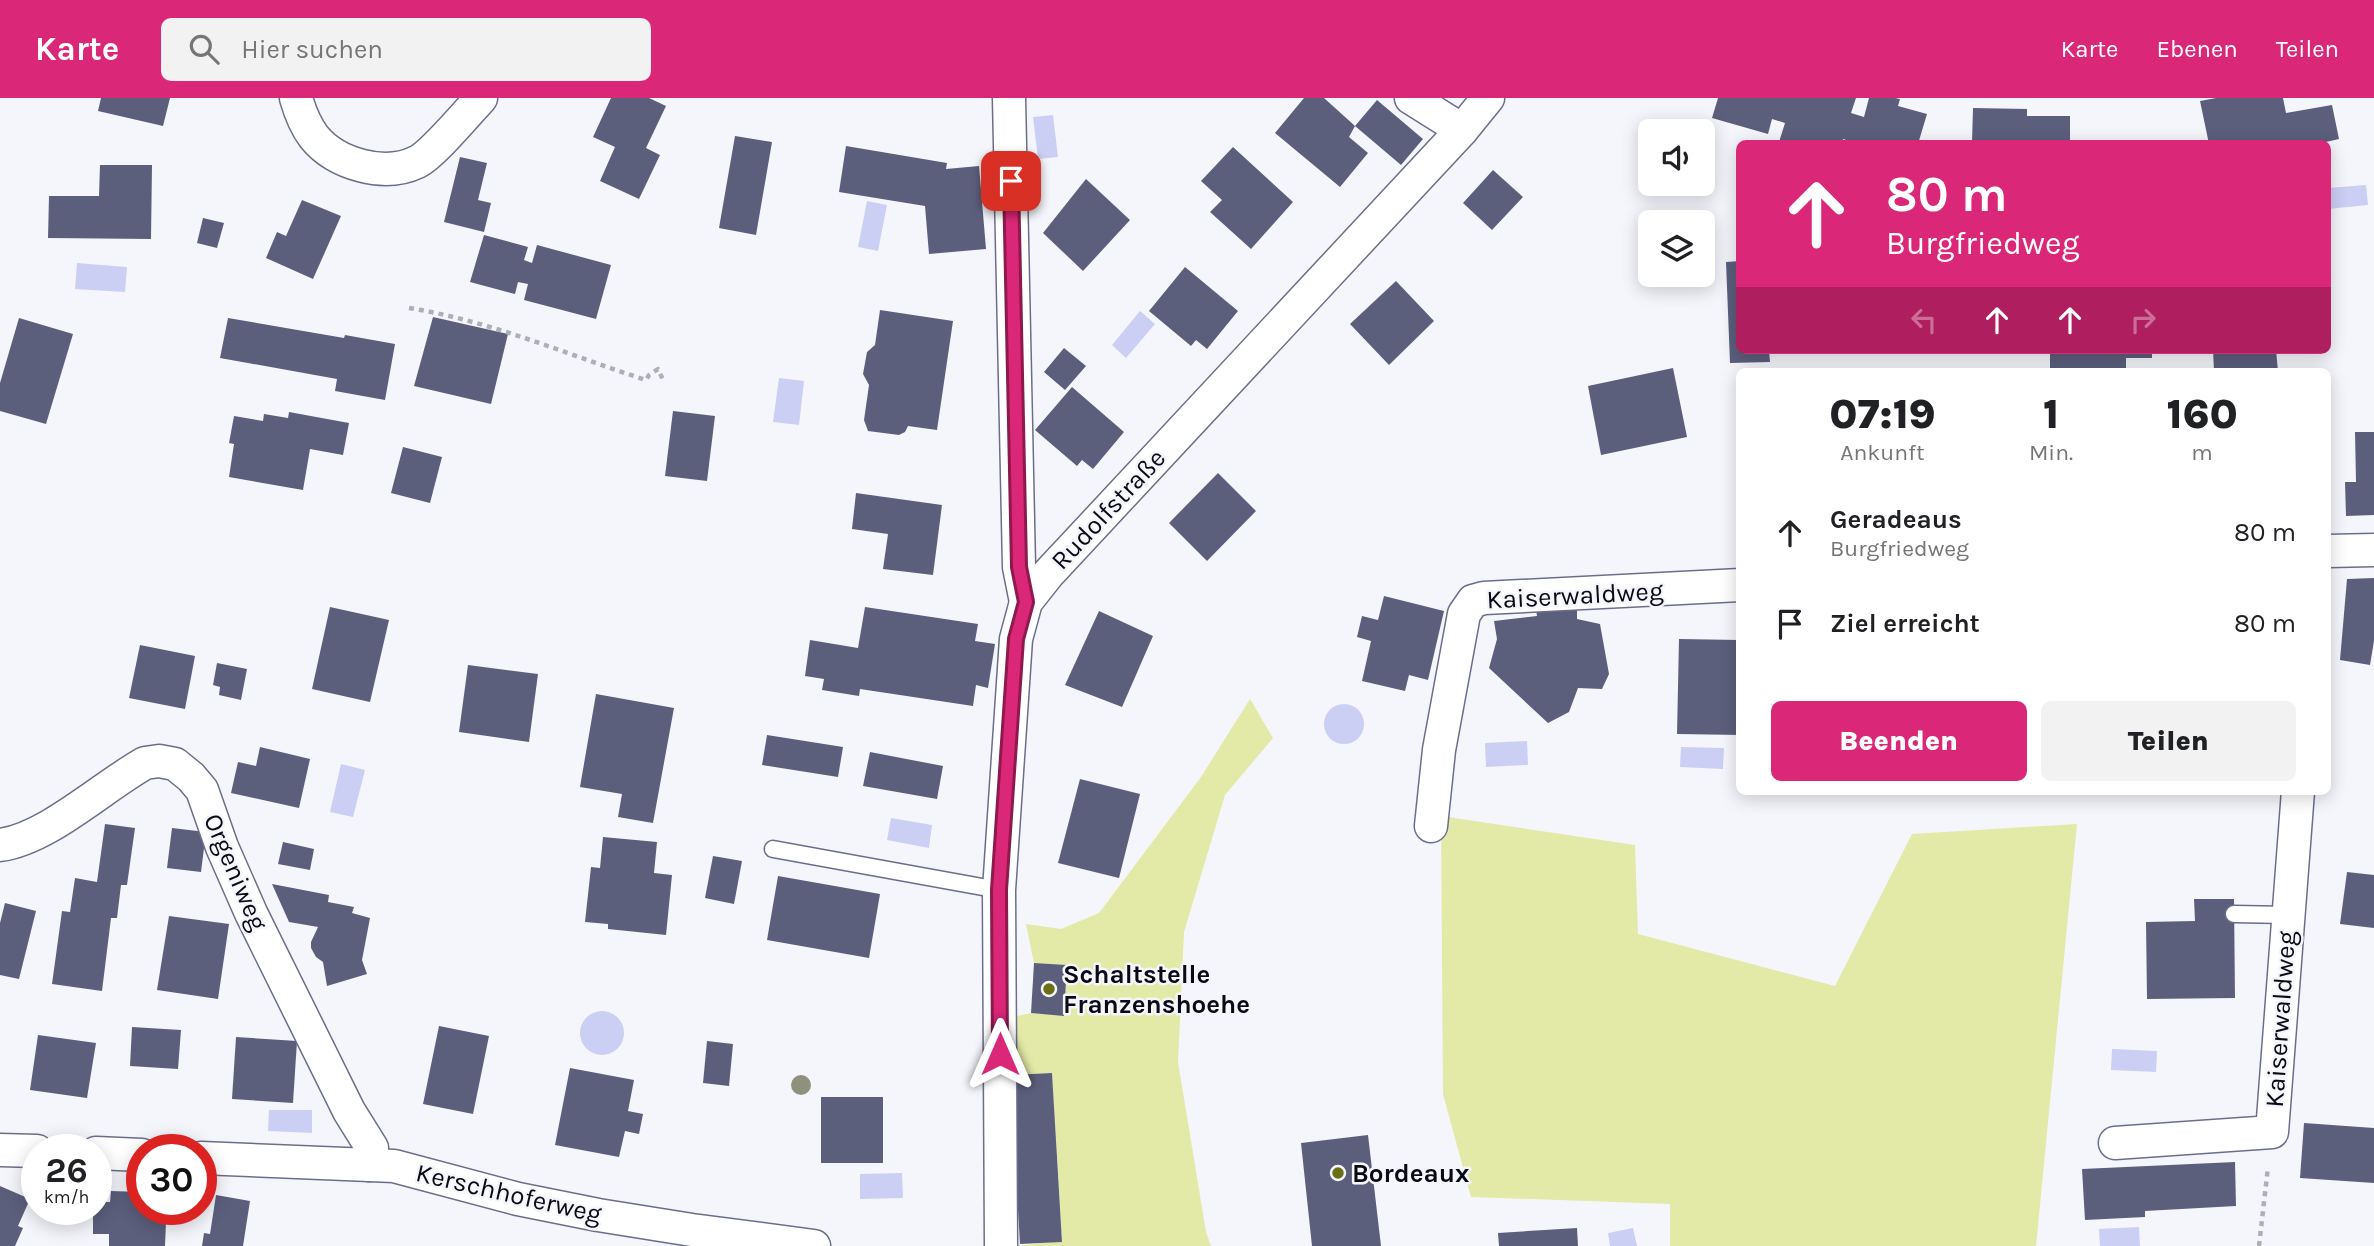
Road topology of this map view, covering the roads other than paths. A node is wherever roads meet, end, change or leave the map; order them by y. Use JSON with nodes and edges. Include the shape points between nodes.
{"nodes":[{"id":1,"x":296,"y":98,"type":"edge"},
{"id":2,"x":481,"y":98,"type":"edge"},
{"id":3,"x":1009,"y":98,"type":"edge"},
{"id":4,"x":1411,"y":98,"type":"edge"},
{"id":5,"x":1488,"y":98,"type":"edge"},
{"id":6,"x":1462,"y":130,"type":"junction"},
{"id":7,"x":2374,"y":550,"type":"edge"},
{"id":8,"x":2331,"y":551,"type":"edge"},
{"id":9,"x":1736,"y":585,"type":"edge"},
{"id":10,"x":1026,"y":602,"type":"junction"},
{"id":11,"x":2298,"y":795,"type":"edge"},
{"id":12,"x":1431,"y":826,"type":"dead end"},
{"id":13,"x":0,"y":845,"type":"edge"},
{"id":14,"x":773,"y":849,"type":"dead end"},
{"id":15,"x":999,"y":890,"type":"junction"},
{"id":16,"x":2234,"y":914,"type":"dead end"},
{"id":17,"x":2288,"y":915,"type":"junction"},
{"id":18,"x":2115,"y":1143,"type":"dead end"},
{"id":19,"x":0,"y":1150,"type":"edge"},
{"id":20,"x":21,"y":1151,"type":"edge"},
{"id":21,"x":217,"y":1159,"type":"edge"},
{"id":22,"x":370,"y":1165,"type":"junction"},
{"id":23,"x":814,"y":1246,"type":"edge"},
{"id":24,"x":1001,"y":1246,"type":"edge"}],
"edges":[{"from":1,"to":2,"type":"street","via":[[315,138],[335,156],[365,167],[394,169],[418,162]]},
{"from":3,"to":10,"type":"street","via":[[1019,567]]},
{"from":4,"to":6,"type":"street"},
{"from":5,"to":6,"type":"street","name":"Rudolfstraße"},
{"from":6,"to":10,"type":"street","name":"Rudolfstraße"},
{"from":7,"to":8,"type":"street"},
{"from":9,"to":12,"type":"street","name":"Kaiserwaldweg","via":[[1474,601],[1464,614],[1439,750]]},
{"from":10,"to":15,"type":"street","name":"Rudolfstraße","via":[[1016,639]]},
{"from":11,"to":17,"type":"street","name":"Kaiserwaldweg"},
{"from":13,"to":22,"type":"street","name":"Orgeniweg","via":[[36,832],[145,764],[175,764],[191,776],[202,790],[251,914],[372,1148]]},
{"from":14,"to":15,"type":"lane"},
{"from":15,"to":24,"type":"street","name":"Rudolfstraße"},
{"from":16,"to":17,"type":"lane"},
{"from":17,"to":18,"type":"street","name":"Kaiserwaldweg","via":[[2272,1132]]},
{"from":19,"to":20,"type":"street"},
{"from":21,"to":22,"type":"street","name":"Kerschhoferweg"},
{"from":22,"to":23,"type":"street","name":"Kerschhoferweg","via":[[417,1171],[598,1215]]}]}
